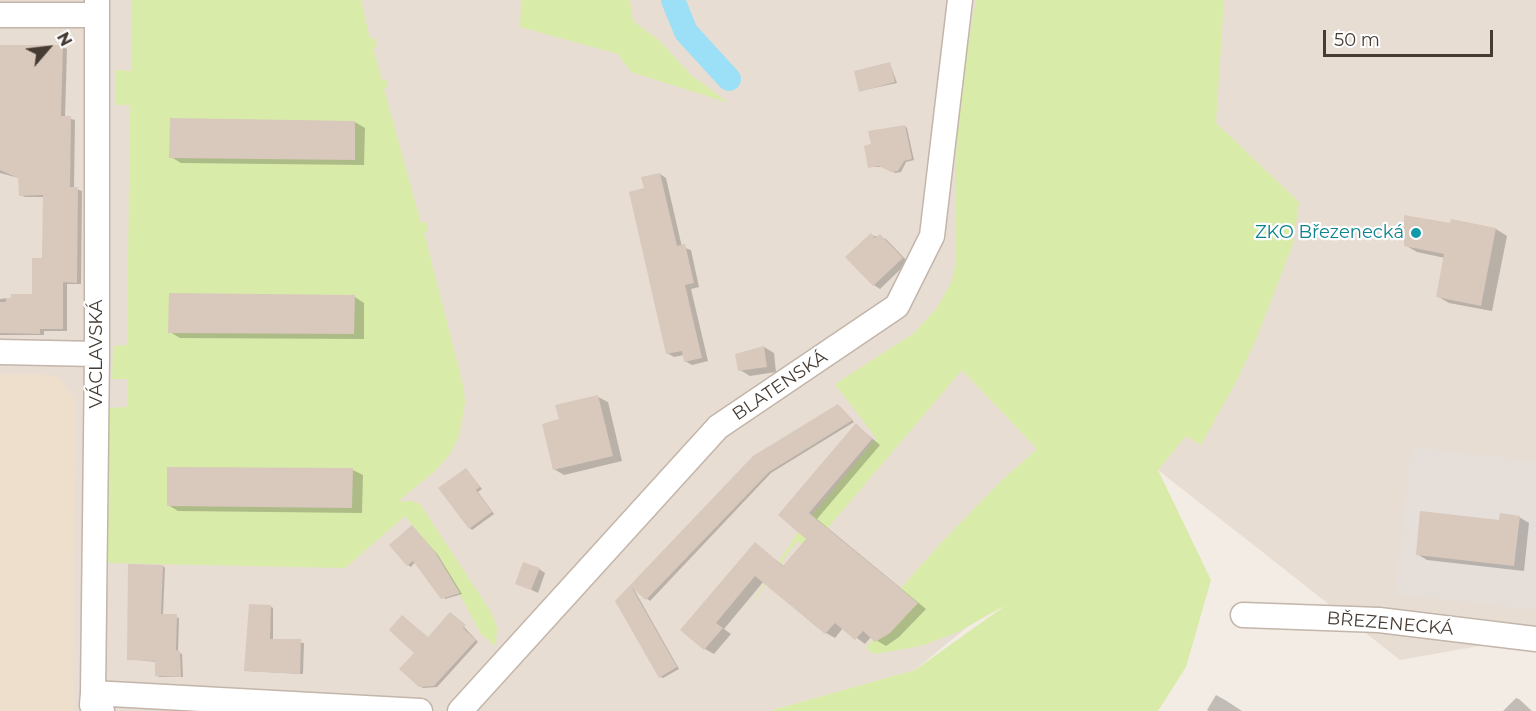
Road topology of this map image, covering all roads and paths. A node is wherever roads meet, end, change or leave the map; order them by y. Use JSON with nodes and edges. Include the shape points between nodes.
{"nodes":[{"id":1,"x":960,"y":0,"type":"edge"},
{"id":2,"x":97,"y":8,"type":"edge"},
{"id":3,"x":0,"y":15,"type":"edge"},
{"id":4,"x":0,"y":352,"type":"edge"},
{"id":5,"x":97,"y":354,"type":"junction"},
{"id":6,"x":1243,"y":615,"type":"dead end"},
{"id":7,"x":1536,"y":639,"type":"edge"},
{"id":8,"x":96,"y":705,"type":"edge"},
{"id":9,"x":420,"y":711,"type":"edge"},
{"id":10,"x":460,"y":711,"type":"edge"}],
"edges":[{"from":1,"to":10,"type":"street","name":"BLATENSKÁ","via":[[932,236],[897,306],[718,427]]},
{"from":2,"to":3,"type":"street"},
{"from":2,"to":5,"type":"street","name":"VÁCLAVSKÁ"},
{"from":4,"to":5,"type":"street"},
{"from":5,"to":8,"type":"street","name":"VÁCLAVSKÁ"},
{"from":6,"to":7,"type":"street","name":"BŘEZENECKÁ","via":[[1379,620]]},
{"from":8,"to":9,"type":"street"}]}
